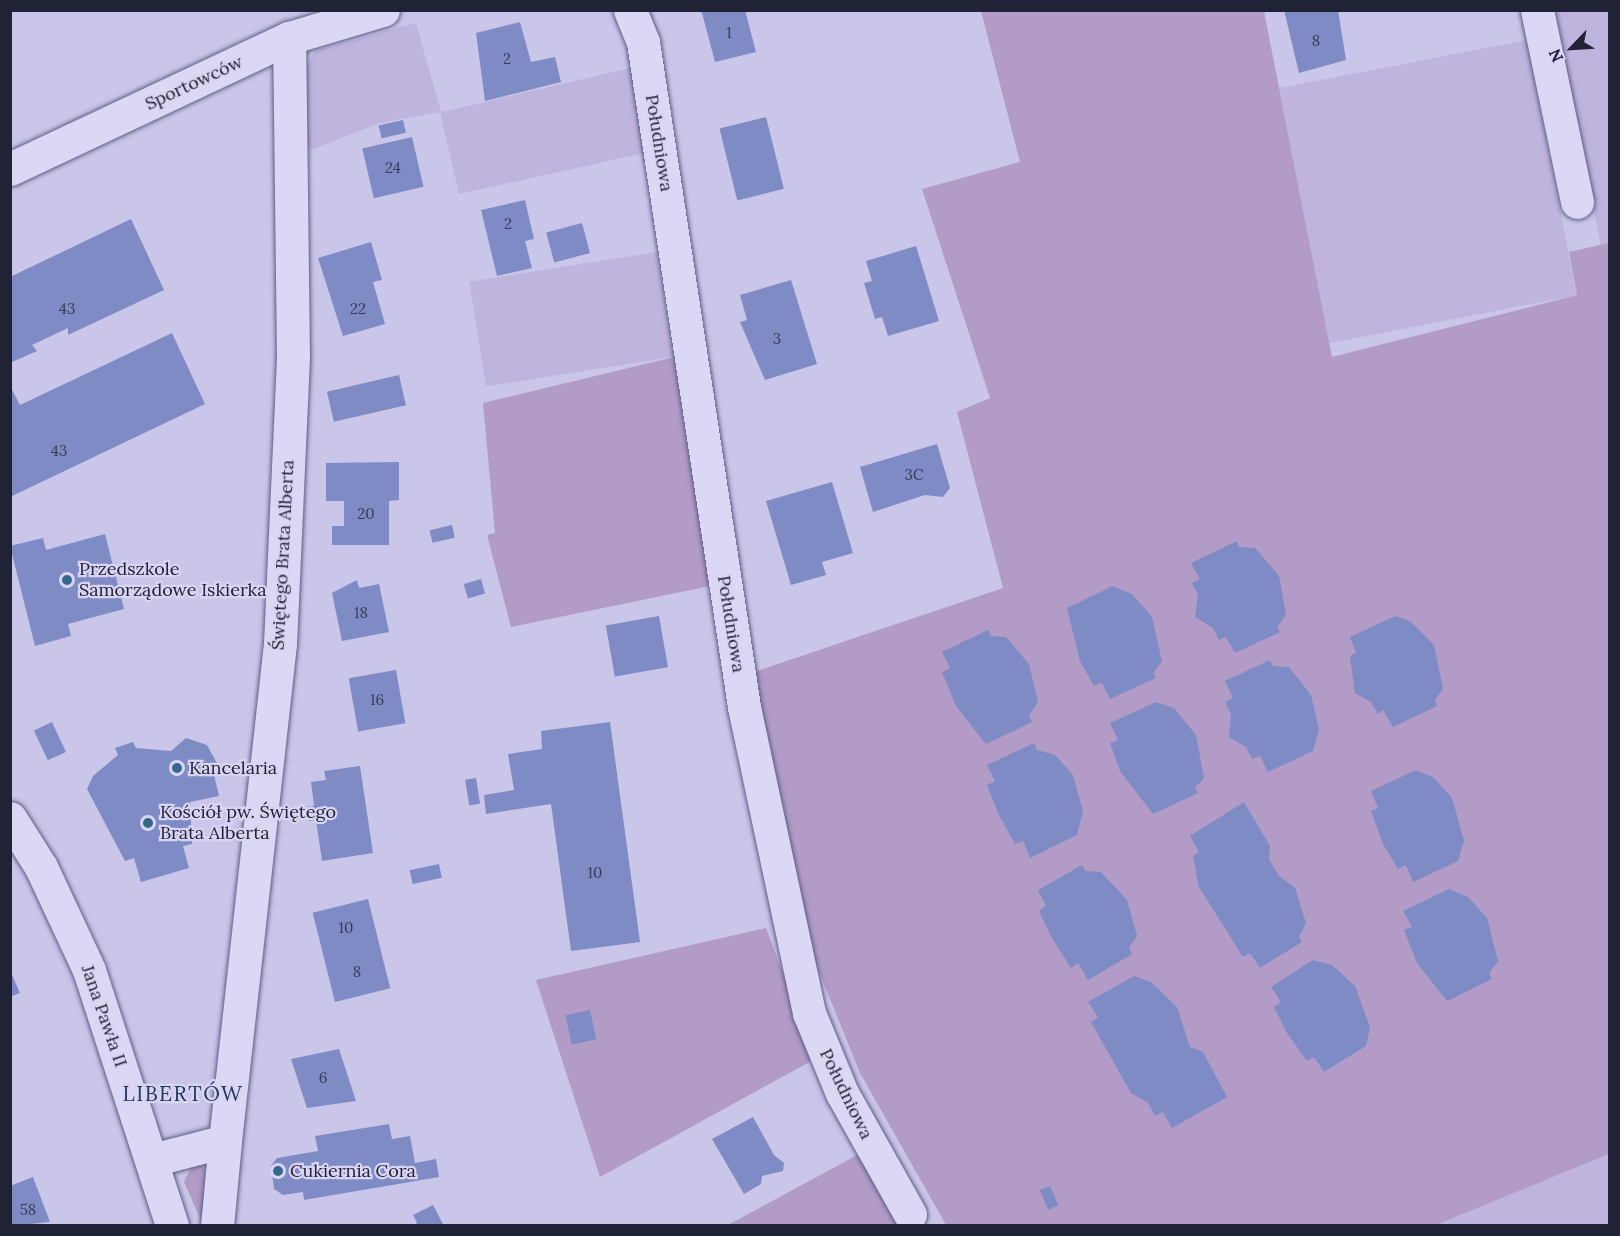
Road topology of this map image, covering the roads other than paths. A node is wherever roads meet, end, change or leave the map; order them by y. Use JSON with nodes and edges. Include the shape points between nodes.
{"nodes":[{"id":1,"x":383,"y":10,"type":"edge"},
{"id":2,"x":630,"y":10,"type":"edge"},
{"id":3,"x":1537,"y":10,"type":"edge"},
{"id":4,"x":290,"y":38,"type":"junction"},
{"id":5,"x":10,"y":169,"type":"edge"},
{"id":6,"x":1577,"y":202,"type":"dead end"},
{"id":7,"x":10,"y":818,"type":"edge"},
{"id":8,"x":225,"y":1141,"type":"junction"},
{"id":9,"x":152,"y":1160,"type":"junction"},
{"id":10,"x":909,"y":1214,"type":"dead end"},
{"id":11,"x":172,"y":1226,"type":"edge"},
{"id":12,"x":217,"y":1226,"type":"edge"}],
"edges":[{"from":1,"to":4,"type":"street","name":"Sportowców"},
{"from":2,"to":10,"type":"street","name":"Południowa","via":[[643,42],[744,707],[809,1013],[842,1093]]},
{"from":3,"to":6,"type":"street"},
{"from":4,"to":5,"type":"street","name":"Sportowców"},
{"from":4,"to":8,"type":"street","name":"Świętego Brata Alberta","via":[[293,357],[245,952]]},
{"from":7,"to":9,"type":"street","name":"Jana Pawła II","via":[[41,867],[89,970]]},
{"from":8,"to":9,"type":"street"},
{"from":8,"to":12,"type":"street","name":"Świętego Brata Alberta"},
{"from":9,"to":11,"type":"street","name":"Jana Pawła II"}]}
